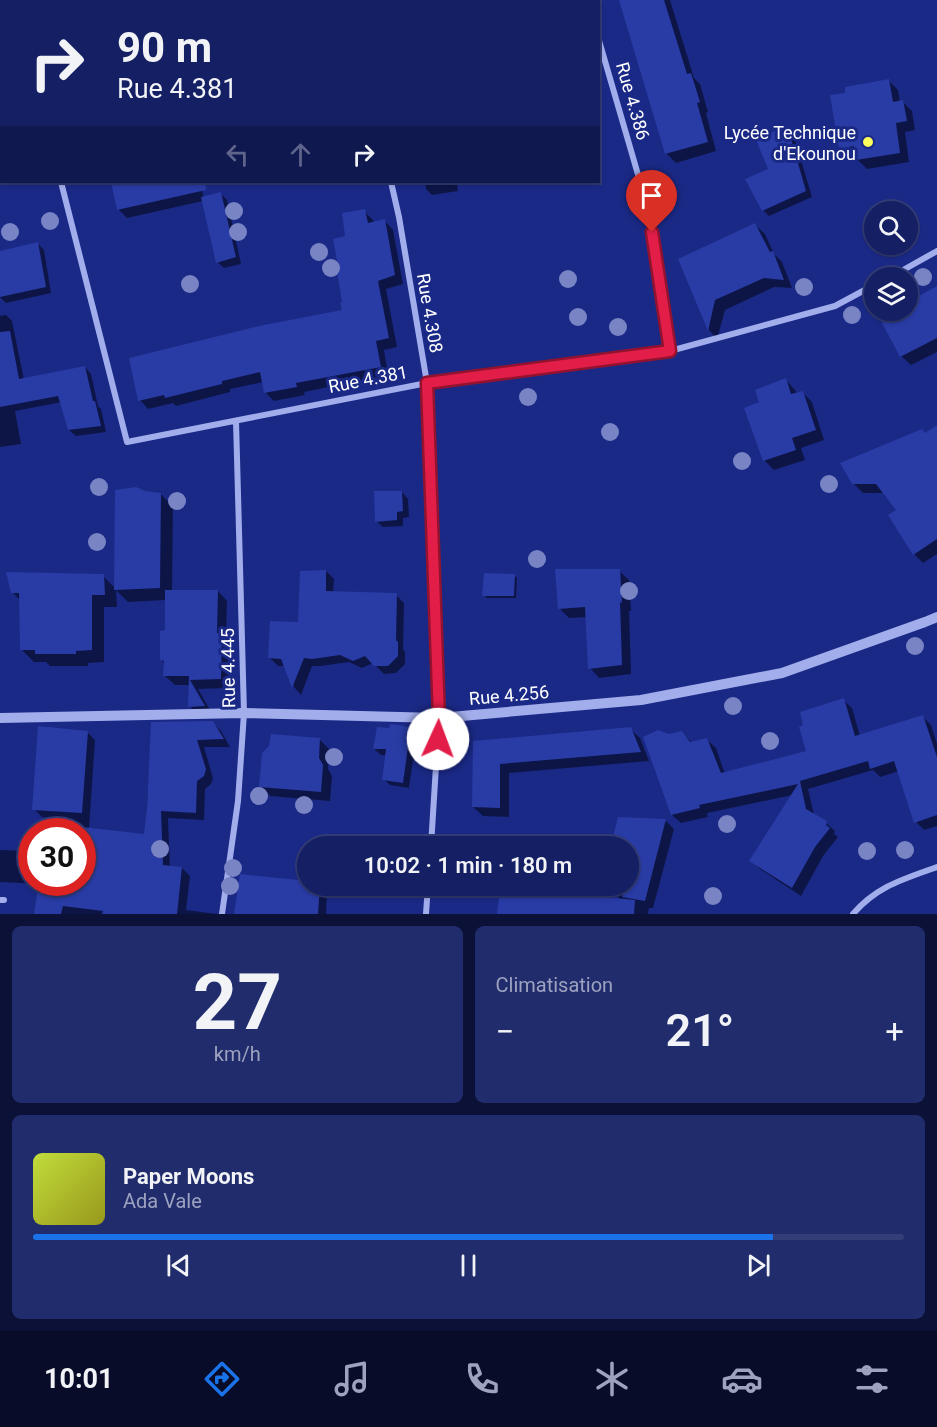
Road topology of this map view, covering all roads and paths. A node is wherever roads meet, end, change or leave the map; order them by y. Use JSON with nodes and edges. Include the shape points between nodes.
{"nodes":[{"id":1,"x":600,"y":44,"type":"edge"},
{"id":2,"x":61,"y":183,"type":"edge"},
{"id":3,"x":391,"y":183,"type":"edge"},
{"id":4,"x":937,"y":251,"type":"edge"},
{"id":5,"x":909,"y":267,"type":"edge"},
{"id":6,"x":864,"y":290,"type":"edge"},
{"id":7,"x":670,"y":351,"type":"junction"},
{"id":8,"x":427,"y":383,"type":"junction"},
{"id":9,"x":236,"y":421,"type":"junction"},
{"id":10,"x":937,"y":617,"type":"edge"},
{"id":11,"x":244,"y":713,"type":"junction"},
{"id":12,"x":0,"y":718,"type":"edge"},
{"id":13,"x":439,"y":718,"type":"junction"},
{"id":14,"x":431,"y":836,"type":"edge"},
{"id":15,"x":937,"y":867,"type":"edge"},
{"id":16,"x":427,"y":896,"type":"edge"},
{"id":17,"x":222,"y":914,"type":"edge"},
{"id":18,"x":426,"y":914,"type":"edge"},
{"id":19,"x":853,"y":914,"type":"edge"}],
"edges":[{"from":1,"to":7,"type":"street","name":"Rue 4.386","via":[[648,209]]},
{"from":2,"to":9,"type":"street","name":"Rue 4.381","via":[[127,442]]},
{"from":3,"to":8,"type":"street","name":"Rue 4.308"},
{"from":4,"to":5,"type":"street"},
{"from":6,"to":7,"type":"street","name":"Rue 4.381","via":[[835,306]]},
{"from":7,"to":8,"type":"street","name":"Rue 4.381"},
{"from":8,"to":9,"type":"street","name":"Rue 4.381"},
{"from":8,"to":13,"type":"street","name":"Rue 4.308"},
{"from":9,"to":11,"type":"street","name":"Rue 4.445"},
{"from":10,"to":13,"type":"street","name":"Rue 4.256","via":[[782,673],[641,700]]},
{"from":11,"to":12,"type":"street","name":"Rue 4.256"},
{"from":11,"to":13,"type":"street","name":"Rue 4.256"},
{"from":11,"to":17,"type":"street","name":"Rue 4.445","via":[[238,801]]},
{"from":13,"to":14,"type":"street","name":"Rue 4.308"},
{"from":15,"to":19,"type":"street","via":[[886,886]]},
{"from":16,"to":18,"type":"street"}]}
